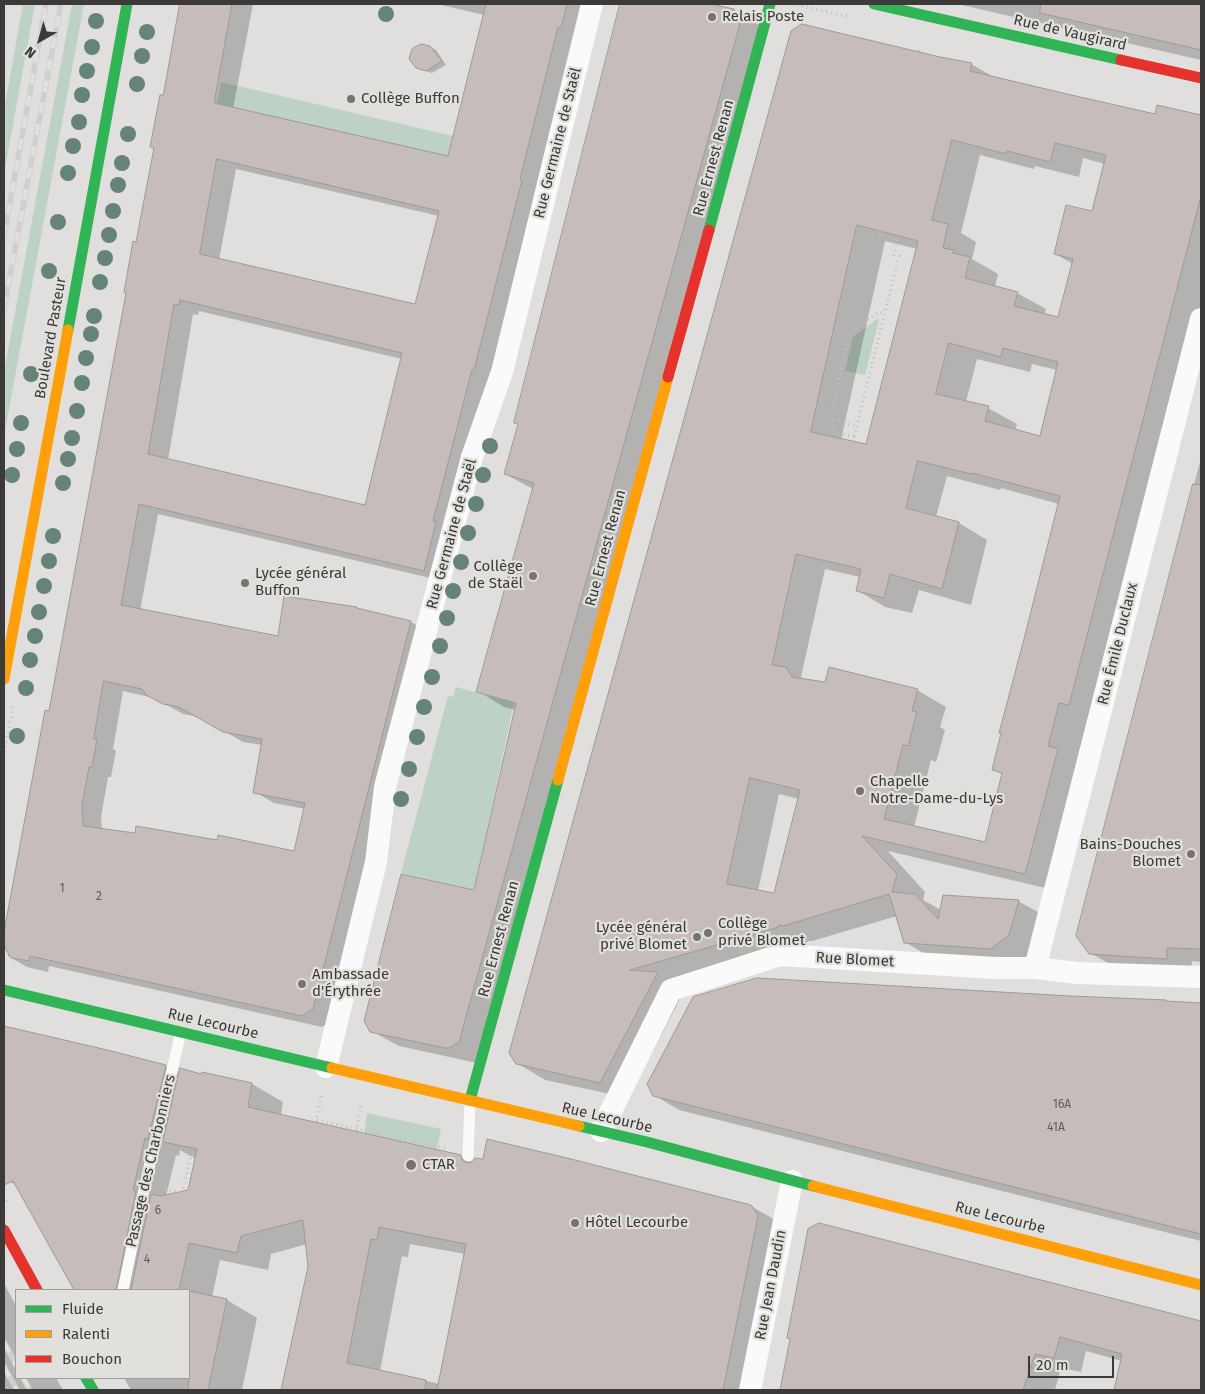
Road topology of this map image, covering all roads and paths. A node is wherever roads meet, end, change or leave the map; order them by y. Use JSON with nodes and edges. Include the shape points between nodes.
{"nodes":[{"id":1,"x":127,"y":4,"type":"edge"},
{"id":2,"x":592,"y":4,"type":"edge"},
{"id":3,"x":770,"y":4,"type":"edge"},
{"id":4,"x":874,"y":4,"type":"edge"},
{"id":5,"x":920,"y":46,"type":"dead end"},
{"id":6,"x":919,"y":52,"type":"dead end"},
{"id":7,"x":1201,"y":78,"type":"edge"},
{"id":8,"x":904,"y":120,"type":"dead end"},
{"id":9,"x":884,"y":314,"type":"junction"},
{"id":10,"x":1201,"y":319,"type":"edge"},
{"id":11,"x":834,"y":420,"type":"junction"},
{"id":12,"x":857,"y":426,"type":"junction"},
{"id":13,"x":4,"y":678,"type":"edge"},
{"id":14,"x":97,"y":826,"type":"dead end"},
{"id":15,"x":79,"y":915,"type":"dead end"},
{"id":16,"x":1035,"y":968,"type":"junction"},
{"id":17,"x":1201,"y":977,"type":"edge"},
{"id":18,"x":4,"y":990,"type":"edge"},
{"id":19,"x":181,"y":1032,"type":"junction"},
{"id":20,"x":326,"y":1067,"type":"junction"},
{"id":21,"x":322,"y":1093,"type":"dead end"},
{"id":22,"x":470,"y":1100,"type":"junction"},
{"id":23,"x":362,"y":1102,"type":"dead end"},
{"id":24,"x":356,"y":1130,"type":"junction"},
{"id":25,"x":601,"y":1131,"type":"junction"},
{"id":26,"x":445,"y":1148,"type":"dead end"},
{"id":27,"x":196,"y":1156,"type":"dead end"},
{"id":28,"x":468,"y":1156,"type":"dead end"},
{"id":29,"x":792,"y":1181,"type":"junction"},
{"id":30,"x":145,"y":1185,"type":"junction"},
{"id":31,"x":182,"y":1193,"type":"junction"},
{"id":32,"x":180,"y":1206,"type":"dead end"},
{"id":33,"x":4,"y":1230,"type":"edge"},
{"id":34,"x":1201,"y":1284,"type":"edge"},
{"id":35,"x":36,"y":1289,"type":"edge"},
{"id":36,"x":122,"y":1289,"type":"edge"},
{"id":37,"x":87,"y":1379,"type":"edge"},
{"id":38,"x":93,"y":1390,"type":"edge"},
{"id":39,"x":750,"y":1390,"type":"edge"}],
"edges":[{"from":1,"to":13,"type":"main road","name":"Boulevard Pasteur"},
{"from":2,"to":20,"type":"street","name":"Rue Germaine de Staël","via":[[502,372],[472,457],[385,787],[376,862]]},
{"from":3,"to":22,"type":"main road","name":"Rue Ernest Renan"},
{"from":4,"to":7,"type":"main road","name":"Rue de Vaugirard"},
{"from":5,"to":6,"type":"path"},
{"from":8,"to":9,"type":"path","via":[[879,235],[898,239],[894,255],[899,256]]},
{"from":9,"to":11,"type":"path","via":[[878,312],[849,334],[830,419]]},
{"from":9,"to":12,"type":"path"},
{"from":10,"to":16,"type":"street","name":"Rue Émile Duclaux"},
{"from":11,"to":12,"type":"path"},
{"from":11,"to":12,"type":"path","via":[[831,431],[854,439]]},
{"from":14,"to":15,"type":"path"},
{"from":16,"to":17,"type":"street","name":"Rue Blomet","via":[[1078,973]]},
{"from":16,"to":25,"type":"street","name":"Rue Blomet","via":[[780,955],[671,990]]},
{"from":18,"to":19,"type":"main road","name":"Rue Lecourbe"},
{"from":19,"to":20,"type":"main road","name":"Rue Lecourbe"},
{"from":19,"to":30,"type":"lane","name":"Passage des Charbonniers"},
{"from":20,"to":22,"type":"main road","name":"Rue Lecourbe"},
{"from":21,"to":24,"type":"path","via":[[316,1121]]},
{"from":22,"to":25,"type":"main road","name":"Rue Lecourbe"},
{"from":22,"to":28,"type":"lane"},
{"from":23,"to":24,"type":"path"},
{"from":24,"to":26,"type":"path"},
{"from":25,"to":29,"type":"main road","name":"Rue Lecourbe"},
{"from":27,"to":31,"type":"path","via":[[191,1155]]},
{"from":29,"to":34,"type":"main road","name":"Rue Lecourbe"},
{"from":29,"to":39,"type":"street","name":"Rue Jean Daudin"},
{"from":30,"to":31,"type":"path"},
{"from":30,"to":36,"type":"lane","name":"Passage des Charbonniers"},
{"from":31,"to":32,"type":"path"},
{"from":33,"to":35,"type":"main road"},
{"from":37,"to":38,"type":"main road"}]}
